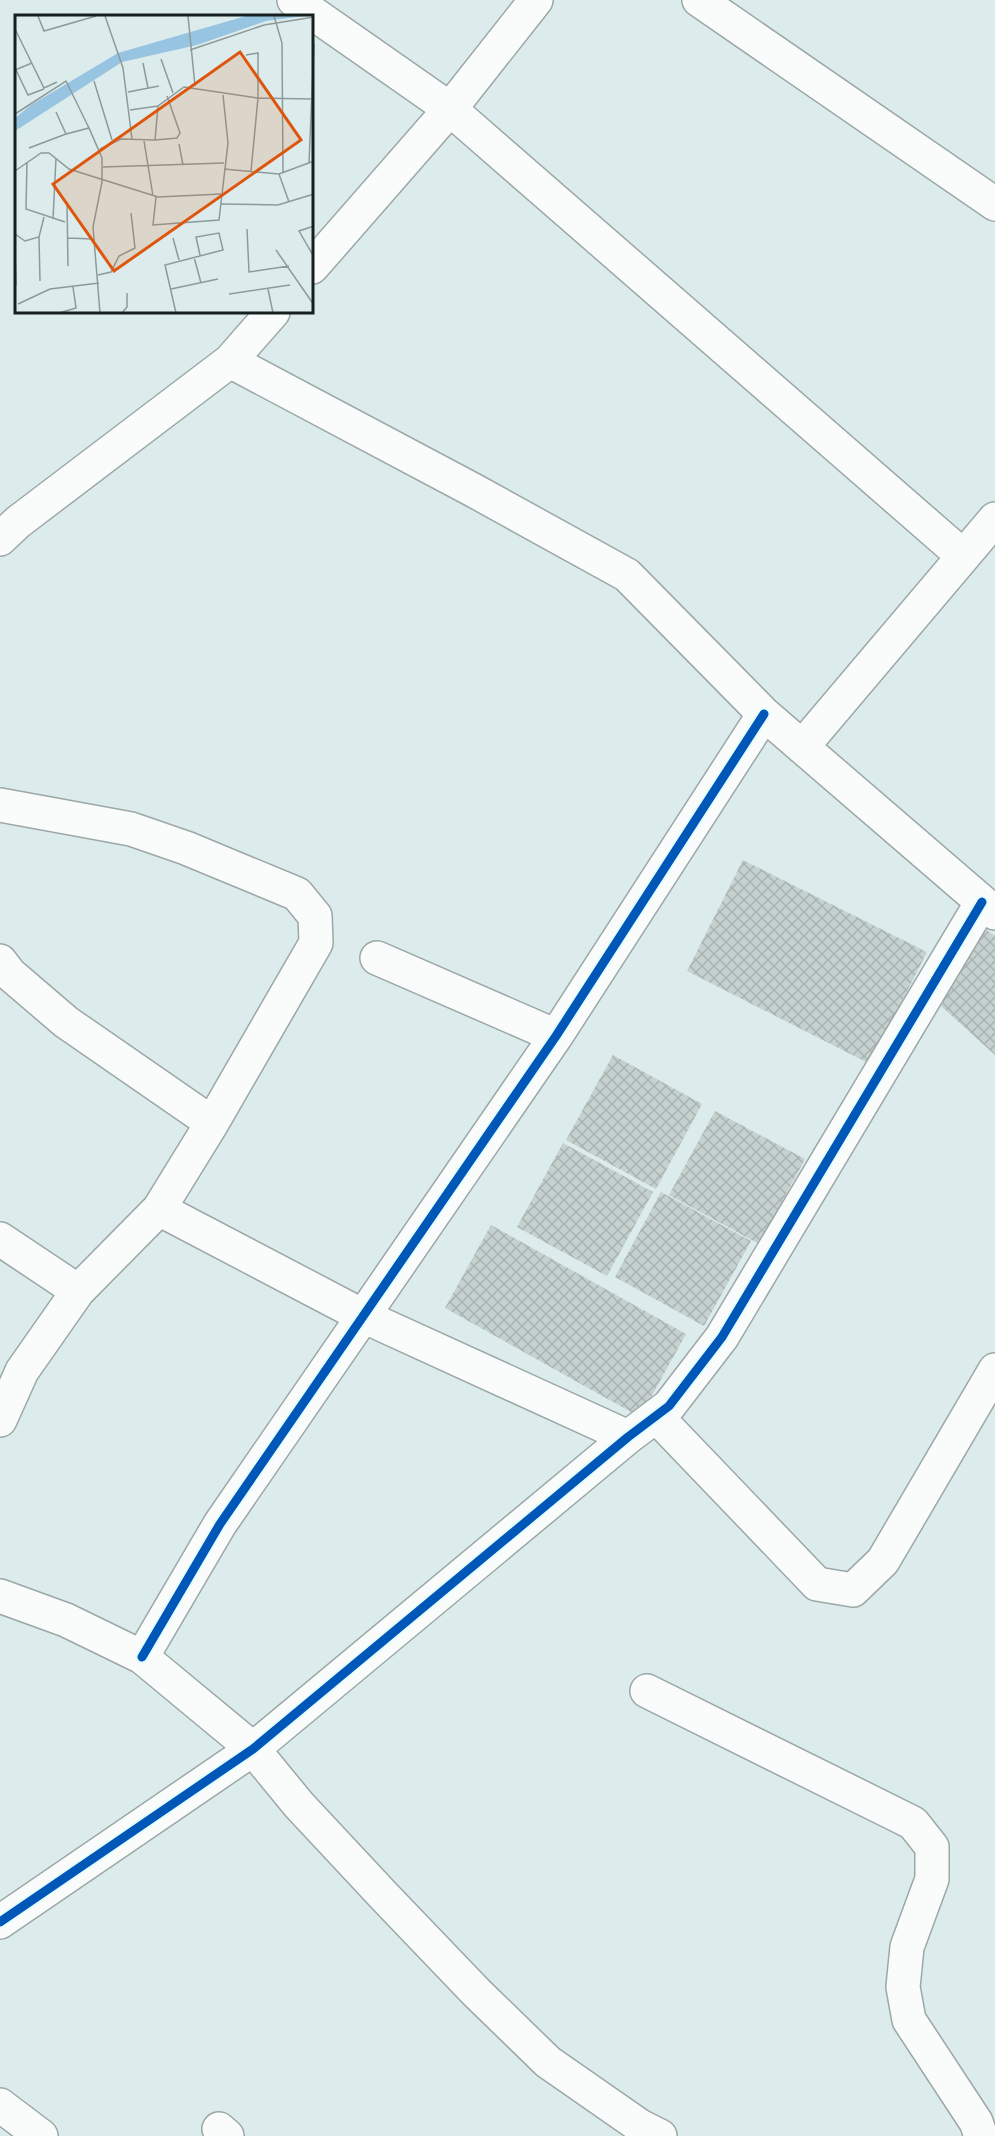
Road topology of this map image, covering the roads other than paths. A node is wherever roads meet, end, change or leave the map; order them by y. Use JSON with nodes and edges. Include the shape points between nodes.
{"nodes":[{"id":1,"x":294,"y":0,"type":"edge"},
{"id":2,"x":536,"y":0,"type":"edge"},
{"id":3,"x":699,"y":0,"type":"edge"},
{"id":4,"x":450,"y":109,"type":"junction"},
{"id":5,"x":995,"y":204,"type":"edge"},
{"id":6,"x":314,"y":265,"type":"edge"},
{"id":7,"x":271,"y":314,"type":"edge"},
{"id":8,"x":230,"y":362,"type":"junction"},
{"id":9,"x":995,"y":519,"type":"edge"},
{"id":10,"x":6,"y":524,"type":"edge"},
{"id":11,"x":963,"y":556,"type":"junction"},
{"id":12,"x":764,"y":714,"type":"junction"},
{"id":13,"x":802,"y":747,"type":"junction"},
{"id":14,"x":0,"y":805,"type":"edge"},
{"id":15,"x":988,"y":907,"type":"edge"},
{"id":16,"x":376,"y":958,"type":"dead end"},
{"id":17,"x":0,"y":961,"type":"edge"},
{"id":18,"x":556,"y":1036,"type":"junction"},
{"id":19,"x":212,"y":1123,"type":"junction"},
{"id":20,"x":159,"y":1209,"type":"junction"},
{"id":21,"x":0,"y":1239,"type":"edge"},
{"id":22,"x":78,"y":1291,"type":"junction"},
{"id":23,"x":363,"y":1316,"type":"junction"},
{"id":24,"x":995,"y":1370,"type":"edge"},
{"id":25,"x":656,"y":1416,"type":"junction"},
{"id":26,"x":0,"y":1420,"type":"edge"},
{"id":27,"x":628,"y":1437,"type":"junction"},
{"id":28,"x":0,"y":1596,"type":"edge"},
{"id":29,"x":142,"y":1657,"type":"junction"},
{"id":30,"x":647,"y":1691,"type":"dead end"},
{"id":31,"x":253,"y":1749,"type":"junction"},
{"id":32,"x":0,"y":1922,"type":"edge"},
{"id":33,"x":0,"y":2105,"type":"edge"},
{"id":34,"x":644,"y":2133,"type":"edge"},
{"id":35,"x":41,"y":2136,"type":"edge"},
{"id":36,"x":981,"y":2136,"type":"edge"}],
"edges":[{"from":1,"to":4,"type":"street"},
{"from":2,"to":4,"type":"street"},
{"from":3,"to":5,"type":"street"},
{"from":4,"to":6,"type":"street"},
{"from":4,"to":11,"type":"street"},
{"from":7,"to":8,"type":"street"},
{"from":8,"to":10,"type":"street"},
{"from":8,"to":12,"type":"street","via":[[627,575]]},
{"from":9,"to":11,"type":"street"},
{"from":11,"to":13,"type":"street"},
{"from":12,"to":13,"type":"street"},
{"from":12,"to":18,"type":"street"},
{"from":13,"to":15,"type":"street"},
{"from":14,"to":19,"type":"street","via":[[131,829],[186,848],[297,894],[315,916],[316,943]]},
{"from":15,"to":25,"type":"street","via":[[722,1337],[669,1406]]},
{"from":16,"to":18,"type":"street"},
{"from":17,"to":19,"type":"street","via":[[66,1022]]},
{"from":18,"to":23,"type":"street"},
{"from":19,"to":20,"type":"street"},
{"from":20,"to":22,"type":"street"},
{"from":20,"to":23,"type":"street"},
{"from":21,"to":22,"type":"street"},
{"from":22,"to":26,"type":"street","via":[[22,1371]]},
{"from":23,"to":27,"type":"street"},
{"from":23,"to":29,"type":"street","via":[[220,1524]]},
{"from":24,"to":25,"type":"street","via":[[883,1561],[853,1590],[818,1584]]},
{"from":25,"to":27,"type":"street"},
{"from":27,"to":31,"type":"street"},
{"from":28,"to":29,"type":"street","via":[[66,1620]]},
{"from":29,"to":31,"type":"street"},
{"from":30,"to":36,"type":"street","via":[[914,1823],[932,1847],[932,1879],[907,1947],[903,1987],[909,2020],[976,2122]]},
{"from":31,"to":32,"type":"street"},
{"from":31,"to":34,"type":"street","via":[[299,1805],[476,1992],[548,2062]]},
{"from":33,"to":35,"type":"street"}]}
